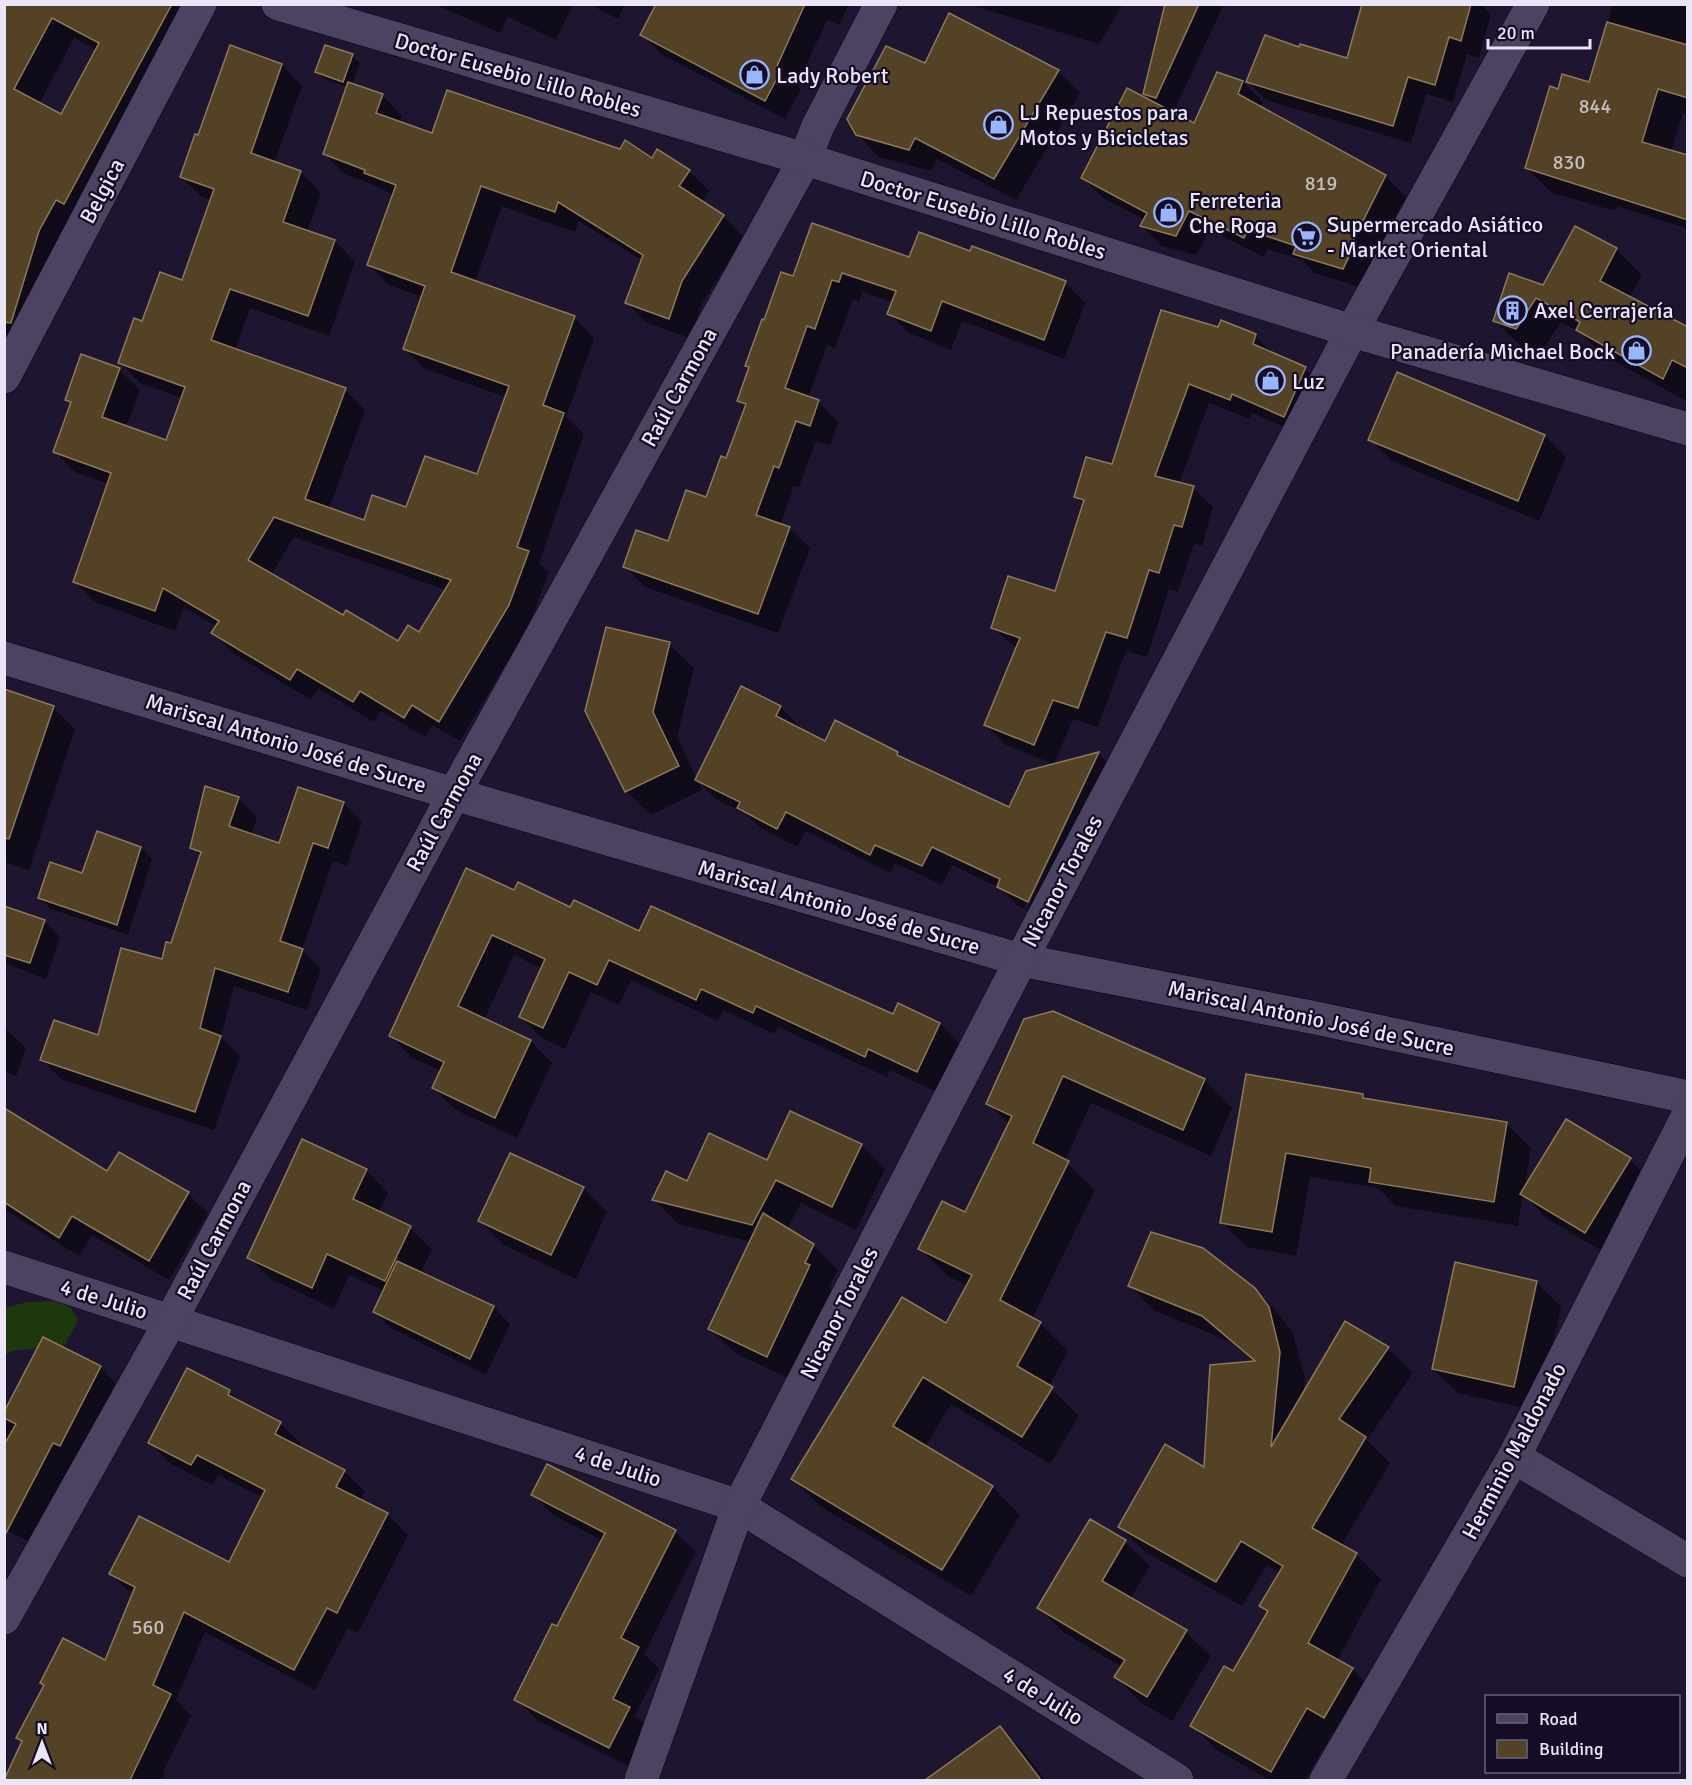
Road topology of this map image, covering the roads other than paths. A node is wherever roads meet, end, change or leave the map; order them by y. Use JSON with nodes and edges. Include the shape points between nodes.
{"nodes":[{"id":1,"x":200,"y":4,"type":"edge"},
{"id":2,"x":278,"y":4,"type":"edge"},
{"id":3,"x":881,"y":4,"type":"edge"},
{"id":4,"x":1533,"y":4,"type":"edge"},
{"id":5,"x":805,"y":159,"type":"junction"},
{"id":6,"x":1352,"y":331,"type":"junction"},
{"id":7,"x":4,"y":377,"type":"edge"},
{"id":8,"x":1688,"y":429,"type":"edge"},
{"id":9,"x":4,"y":658,"type":"edge"},
{"id":10,"x":454,"y":794,"type":"junction"},
{"id":11,"x":1021,"y":960,"type":"junction"},
{"id":12,"x":1688,"y":1097,"type":"edge"},
{"id":13,"x":1688,"y":1115,"type":"edge"},
{"id":14,"x":4,"y":1268,"type":"edge"},
{"id":15,"x":171,"y":1320,"type":"junction"},
{"id":16,"x":1514,"y":1457,"type":"junction"},
{"id":17,"x":739,"y":1506,"type":"junction"},
{"id":18,"x":1688,"y":1561,"type":"edge"},
{"id":19,"x":4,"y":1618,"type":"edge"},
{"id":20,"x":641,"y":1780,"type":"edge"},
{"id":21,"x":1177,"y":1780,"type":"edge"},
{"id":22,"x":1326,"y":1780,"type":"edge"}],
"edges":[{"from":1,"to":7,"type":"street","name":"Belgica"},
{"from":2,"to":5,"type":"street","name":"Doctor Eusebio Lillo Robles"},
{"from":3,"to":5,"type":"street","name":"Raúl Carmona"},
{"from":4,"to":6,"type":"street","name":"Nicanor Torales"},
{"from":5,"to":6,"type":"street","name":"Doctor Eusebio Lillo Robles"},
{"from":5,"to":10,"type":"street","name":"Raúl Carmona"},
{"from":6,"to":8,"type":"street","name":"Doctor Eusebio Lillo Robles"},
{"from":6,"to":11,"type":"street","name":"Nicanor Torales"},
{"from":9,"to":10,"type":"street","name":"Mariscal Antonio José de Sucre"},
{"from":10,"to":11,"type":"street","name":"Mariscal Antonio José de Sucre"},
{"from":10,"to":15,"type":"street","name":"Raúl Carmona"},
{"from":11,"to":12,"type":"street","name":"Mariscal Antonio José de Sucre"},
{"from":11,"to":17,"type":"street","name":"Nicanor Torales"},
{"from":13,"to":16,"type":"street","name":"Herminio Maldonado"},
{"from":14,"to":15,"type":"street","name":"4 de Julio"},
{"from":15,"to":17,"type":"street","name":"4 de Julio"},
{"from":15,"to":19,"type":"street","name":"Raúl Carmona"},
{"from":16,"to":18,"type":"street"},
{"from":16,"to":22,"type":"street","name":"Herminio Maldonado"},
{"from":17,"to":20,"type":"street","name":"Nicanor Torales"},
{"from":17,"to":21,"type":"street","name":"4 de Julio"}]}
